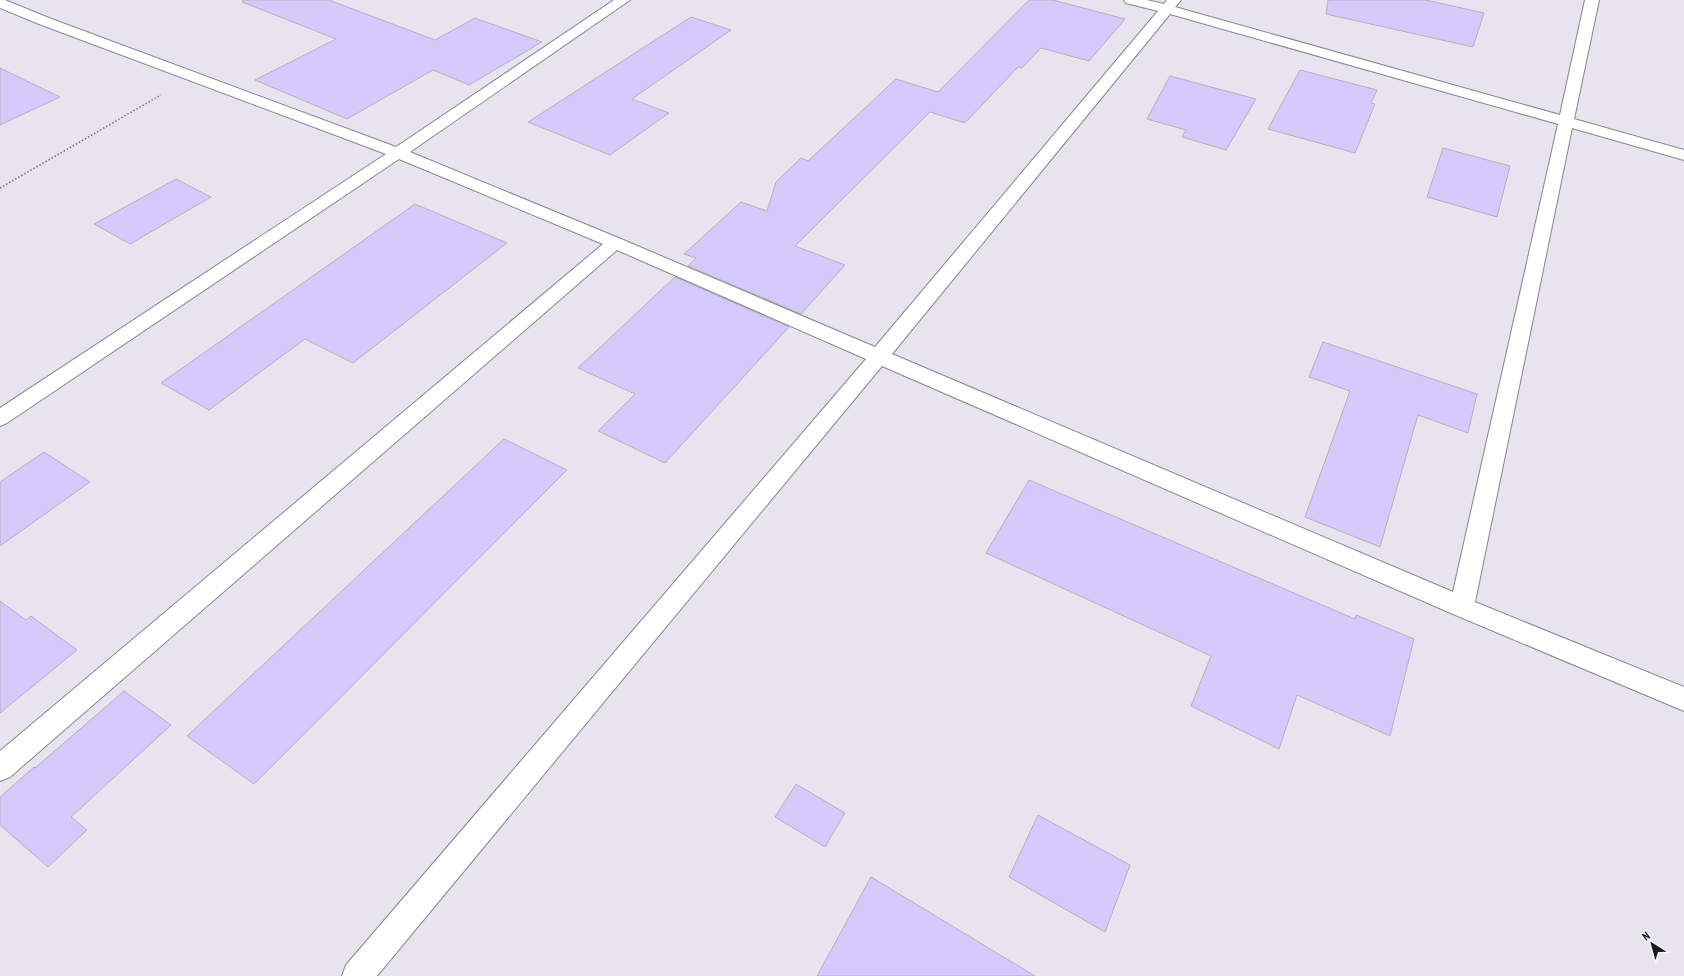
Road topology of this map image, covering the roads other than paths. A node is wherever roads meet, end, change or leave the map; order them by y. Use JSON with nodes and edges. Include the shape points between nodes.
{"nodes":[{"id":1,"x":623,"y":0,"type":"edge"},
{"id":2,"x":1131,"y":0,"type":"edge"},
{"id":3,"x":1592,"y":0,"type":"edge"},
{"id":4,"x":0,"y":3,"type":"edge"},
{"id":5,"x":1171,"y":4,"type":"edge"},
{"id":6,"x":1566,"y":123,"type":"junction"},
{"id":7,"x":398,"y":153,"type":"junction"},
{"id":8,"x":1684,"y":156,"type":"edge"},
{"id":9,"x":615,"y":243,"type":"junction"},
{"id":10,"x":878,"y":357,"type":"junction"},
{"id":11,"x":0,"y":418,"type":"edge"},
{"id":12,"x":1462,"y":607,"type":"junction"},
{"id":13,"x":1684,"y":699,"type":"edge"},
{"id":14,"x":0,"y":768,"type":"edge"},
{"id":15,"x":358,"y":976,"type":"edge"}],
"edges":[{"from":1,"to":7,"type":"street"},
{"from":2,"to":5,"type":"street"},
{"from":3,"to":6,"type":"street"},
{"from":4,"to":7,"type":"street"},
{"from":5,"to":6,"type":"street"},
{"from":5,"to":10,"type":"street"},
{"from":6,"to":8,"type":"street"},
{"from":6,"to":12,"type":"street"},
{"from":7,"to":9,"type":"street"},
{"from":7,"to":11,"type":"street"},
{"from":9,"to":10,"type":"street"},
{"from":9,"to":14,"type":"street"},
{"from":10,"to":12,"type":"street"},
{"from":10,"to":15,"type":"street"},
{"from":12,"to":13,"type":"street"}]}
